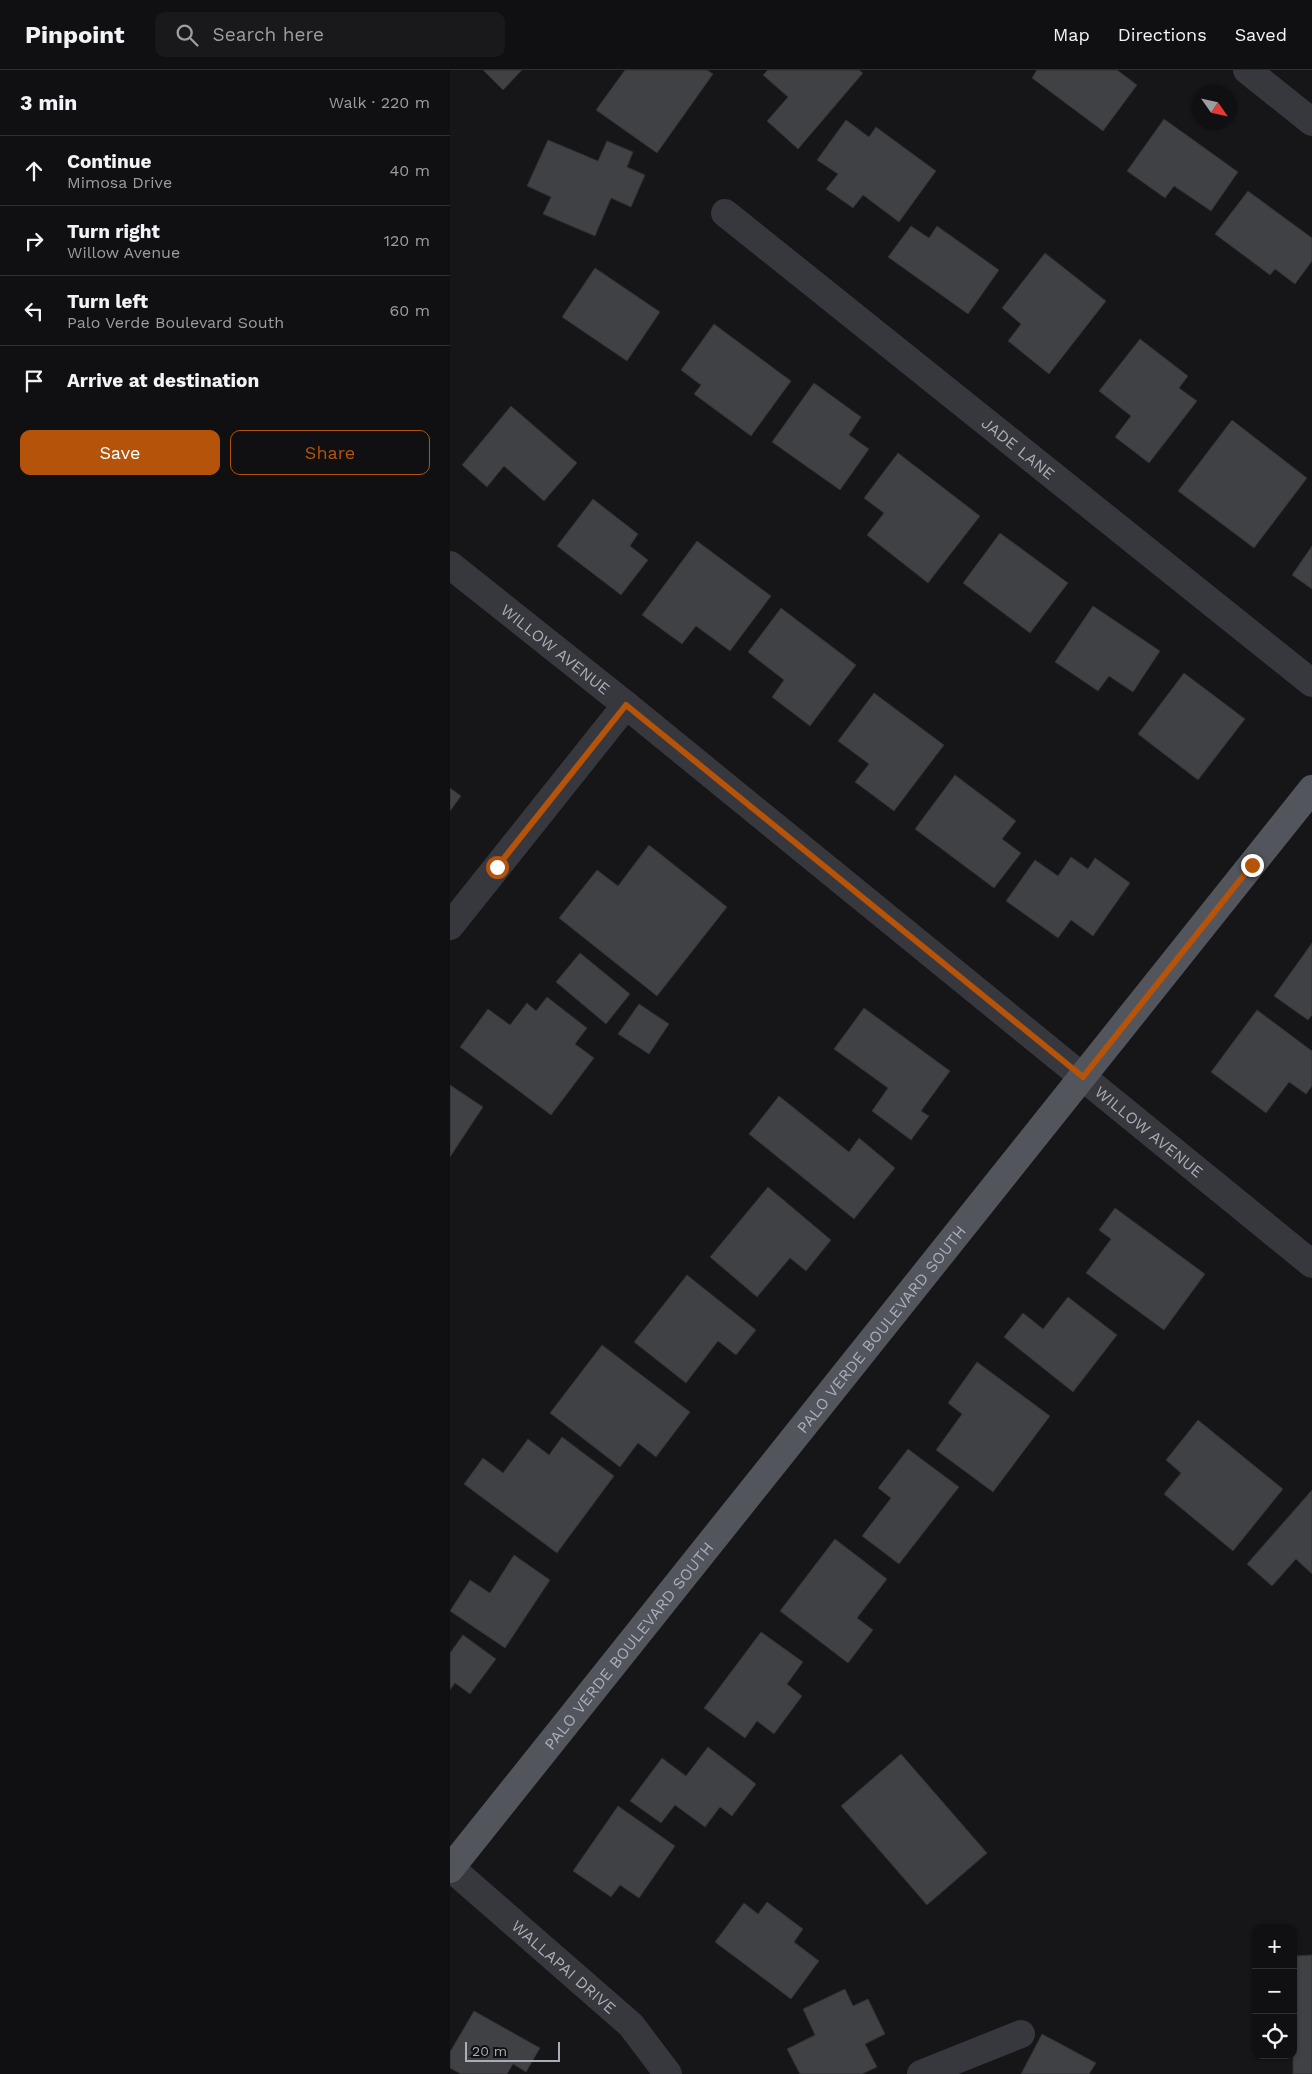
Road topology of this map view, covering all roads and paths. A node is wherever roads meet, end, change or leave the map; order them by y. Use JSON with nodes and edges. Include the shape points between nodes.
{"nodes":[{"id":1,"x":1247,"y":70,"type":"edge"},
{"id":2,"x":1312,"y":122,"type":"edge"},
{"id":3,"x":725,"y":213,"type":"dead end"},
{"id":4,"x":450,"y":565,"type":"edge"},
{"id":5,"x":1312,"y":683,"type":"edge"},
{"id":6,"x":626,"y":705,"type":"junction"},
{"id":7,"x":1312,"y":789,"type":"edge"},
{"id":8,"x":450,"y":926,"type":"edge"},
{"id":9,"x":1083,"y":1077,"type":"junction"},
{"id":10,"x":1312,"y":1264,"type":"edge"},
{"id":11,"x":450,"y":1869,"type":"edge"},
{"id":12,"x":1021,"y":2034,"type":"dead end"},
{"id":13,"x":668,"y":2074,"type":"edge"},
{"id":14,"x":920,"y":2074,"type":"edge"}],
"edges":[{"from":1,"to":2,"type":"street"},
{"from":3,"to":5,"type":"street","name":"JADE LANE"},
{"from":4,"to":6,"type":"street","name":"WILLOW AVENUE"},
{"from":6,"to":8,"type":"street"},
{"from":6,"to":9,"type":"street","name":"WILLOW AVENUE"},
{"from":7,"to":9,"type":"main road","name":"PALO VERDE BOULEVARD SOUTH"},
{"from":9,"to":10,"type":"street","name":"WILLOW AVENUE"},
{"from":9,"to":11,"type":"main road","name":"PALO VERDE BOULEVARD SOUTH"},
{"from":11,"to":13,"type":"street","name":"WALLAPAI DRIVE","via":[[631,2025]]},
{"from":12,"to":14,"type":"street"}]}
